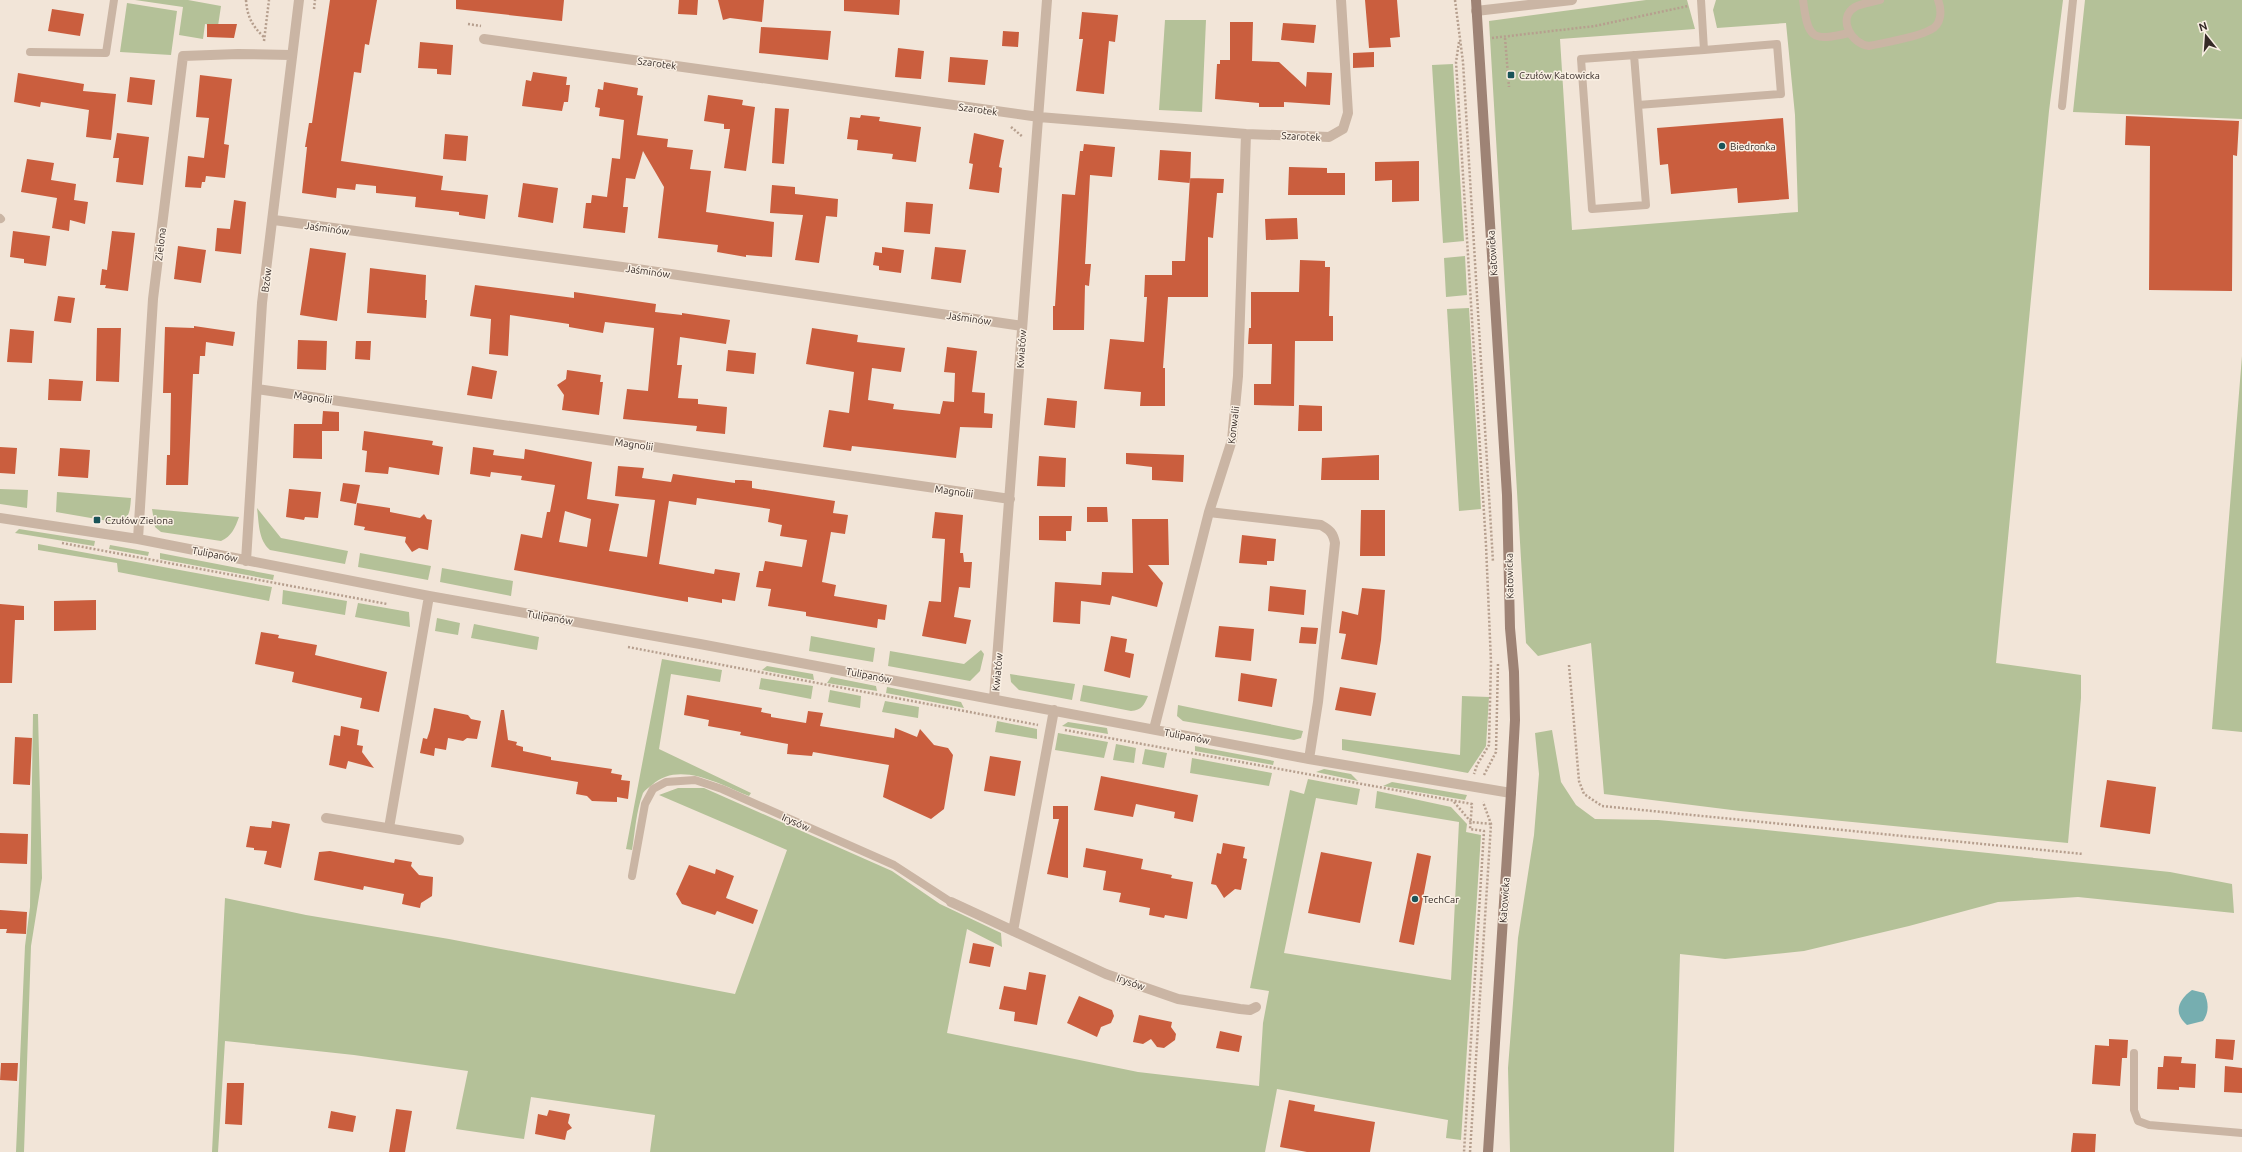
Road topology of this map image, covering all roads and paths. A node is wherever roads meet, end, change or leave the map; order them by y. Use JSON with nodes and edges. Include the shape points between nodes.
{"nodes":[{"id":1,"x":114,"y":0,"type":"edge"},
{"id":2,"x":246,"y":0,"type":"edge"},
{"id":3,"x":269,"y":0,"type":"edge"},
{"id":4,"x":299,"y":0,"type":"edge"},
{"id":5,"x":1047,"y":0,"type":"edge"},
{"id":6,"x":1341,"y":0,"type":"edge"},
{"id":7,"x":1455,"y":0,"type":"edge"},
{"id":8,"x":1476,"y":0,"type":"edge"},
{"id":9,"x":1572,"y":0,"type":"edge"},
{"id":10,"x":1803,"y":0,"type":"edge"},
{"id":11,"x":1880,"y":0,"type":"edge"},
{"id":12,"x":1938,"y":0,"type":"edge"},
{"id":13,"x":2073,"y":0,"type":"edge"},
{"id":14,"x":1701,"y":1,"type":"edge"},
{"id":15,"x":1476,"y":11,"type":"junction"},
{"id":16,"x":468,"y":24,"type":"dead end"},
{"id":17,"x":483,"y":26,"type":"dead end"},
{"id":18,"x":1849,"y":33,"type":"junction"},
{"id":19,"x":264,"y":37,"type":"junction"},
{"id":20,"x":1478,"y":38,"type":"junction"},
{"id":21,"x":1505,"y":38,"type":"junction"},
{"id":22,"x":484,"y":39,"type":"dead end"},
{"id":23,"x":1460,"y":39,"type":"junction"},
{"id":24,"x":1704,"y":50,"type":"junction"},
{"id":25,"x":30,"y":52,"type":"dead end"},
{"id":26,"x":262,"y":54,"type":"junction"},
{"id":27,"x":291,"y":55,"type":"junction"},
{"id":28,"x":1634,"y":55,"type":"junction"},
{"id":29,"x":1509,"y":87,"type":"dead end"},
{"id":30,"x":1638,"y":105,"type":"junction"},
{"id":31,"x":2062,"y":106,"type":"dead end"},
{"id":32,"x":1039,"y":117,"type":"junction"},
{"id":33,"x":1007,"y":124,"type":"dead end"},
{"id":34,"x":1246,"y":134,"type":"junction"},
{"id":35,"x":1026,"y":140,"type":"dead end"},
{"id":36,"x":274,"y":220,"type":"junction"},
{"id":37,"x":1022,"y":326,"type":"junction"},
{"id":38,"x":257,"y":389,"type":"junction"},
{"id":39,"x":1010,"y":499,"type":"junction"},
{"id":40,"x":1209,"y":512,"type":"junction"},
{"id":41,"x":0,"y":518,"type":"edge"},
{"id":42,"x":138,"y":539,"type":"junction"},
{"id":43,"x":57,"y":542,"type":"dead end"},
{"id":44,"x":246,"y":560,"type":"junction"},
{"id":45,"x":1493,"y":568,"type":"dead end"},
{"id":46,"x":428,"y":596,"type":"junction"},
{"id":47,"x":389,"y":604,"type":"dead end"},
{"id":48,"x":624,"y":646,"type":"dead end"},
{"id":49,"x":1498,"y":661,"type":"dead end"},
{"id":50,"x":1570,"y":665,"type":"dead end"},
{"id":51,"x":994,"y":699,"type":"junction"},
{"id":52,"x":1054,"y":710,"type":"junction"},
{"id":53,"x":1050,"y":727,"type":"junction"},
{"id":54,"x":1154,"y":730,"type":"junction"},
{"id":55,"x":1309,"y":759,"type":"junction"},
{"id":56,"x":1474,"y":777,"type":"dead end"},
{"id":57,"x":1484,"y":777,"type":"dead end"},
{"id":58,"x":1511,"y":793,"type":"junction"},
{"id":59,"x":1453,"y":802,"type":"junction"},
{"id":60,"x":1483,"y":802,"type":"dead end"},
{"id":61,"x":326,"y":818,"type":"dead end"},
{"id":62,"x":1471,"y":822,"type":"junction"},
{"id":63,"x":1491,"y":824,"type":"junction"},
{"id":64,"x":389,"y":828,"type":"junction"},
{"id":65,"x":459,"y":840,"type":"dead end"},
{"id":66,"x":2082,"y":854,"type":"dead end"},
{"id":67,"x":632,"y":876,"type":"dead end"},
{"id":68,"x":951,"y":902,"type":"joint"},
{"id":69,"x":1013,"y":931,"type":"junction"},
{"id":70,"x":1256,"y":1007,"type":"dead end"},
{"id":71,"x":2134,"y":1054,"type":"dead end"},
{"id":72,"x":2242,"y":1133,"type":"edge"},
{"id":73,"x":1464,"y":1152,"type":"edge"},
{"id":74,"x":1470,"y":1152,"type":"edge"},
{"id":75,"x":1488,"y":1152,"type":"edge"}],
"edges":[{"from":1,"to":25,"type":"lane","via":[[106,53]]},
{"from":2,"to":19,"type":"path","via":[[249,19]]},
{"from":3,"to":19,"type":"path"},
{"from":4,"to":27,"type":"street","name":"Bzów"},
{"from":5,"to":32,"type":"street","name":"Kwiatów"},
{"from":6,"to":34,"type":"street","name":"Szarotek","via":[[1348,113],[1344,129],[1330,138]]},
{"from":7,"to":23,"type":"path"},
{"from":8,"to":15,"type":"main road","name":"Katowicka"},
{"from":9,"to":15,"type":"street"},
{"from":10,"to":18,"type":"lane","via":[[1806,25],[1812,33],[1826,38]]},
{"from":11,"to":18,"type":"lane","via":[[1856,7],[1851,12],[1847,25]]},
{"from":12,"to":18,"type":"lane","via":[[1940,19],[1931,30],[1869,46],[1860,45]]},
{"from":13,"to":31,"type":"lane"},
{"from":14,"to":21,"type":"path","via":[[1679,9],[1595,26]]},
{"from":14,"to":24,"type":"lane"},
{"from":15,"to":20,"type":"main road","name":"Katowicka"},
{"from":16,"to":17,"type":"path"},
{"from":19,"to":26,"type":"path"},
{"from":20,"to":21,"type":"path"},
{"from":20,"to":23,"type":"path"},
{"from":20,"to":58,"type":"main road","name":"Katowicka","via":[[1507,495],[1514,686]]},
{"from":21,"to":29,"type":"path"},
{"from":22,"to":32,"type":"street","name":"Szarotek"},
{"from":23,"to":45,"type":"path","via":[[1464,62]]},
{"from":23,"to":56,"type":"path","via":[[1456,62],[1491,662],[1489,745],[1477,765]]},
{"from":24,"to":28,"type":"lane"},
{"from":24,"to":30,"type":"lane","via":[[1777,44],[1781,94]]},
{"from":26,"to":27,"type":"street","name":"Zielona"},
{"from":26,"to":42,"type":"street","name":"Zielona","via":[[183,56],[153,298]]},
{"from":27,"to":36,"type":"street","name":"Bzów"},
{"from":28,"to":30,"type":"lane"},
{"from":28,"to":30,"type":"lane","via":[[1580,60],[1592,209],[1646,205]]},
{"from":32,"to":34,"type":"street","name":"Szarotek"},
{"from":32,"to":37,"type":"street","name":"Kwiatów"},
{"from":33,"to":35,"type":"path"},
{"from":34,"to":40,"type":"street","name":"Konwalii","via":[[1238,376],[1232,440]]},
{"from":36,"to":37,"type":"street","name":"Jaśminów","via":[[637,269]]},
{"from":36,"to":38,"type":"street","name":"Bzów","via":[[262,303]]},
{"from":37,"to":39,"type":"street","name":"Kwiatów"},
{"from":38,"to":39,"type":"street","name":"Magnolii"},
{"from":38,"to":44,"type":"street","name":"Bzów"},
{"from":39,"to":51,"type":"street","name":"Kwiatów"},
{"from":40,"to":54,"type":"street","name":"Konwalii"},
{"from":40,"to":55,"type":"street","via":[[1321,525],[1333,535],[1335,543],[1318,702]]},
{"from":41,"to":42,"type":"street","name":"Tulipanów"},
{"from":42,"to":44,"type":"street","name":"Tulipanów"},
{"from":43,"to":47,"type":"path"},
{"from":44,"to":46,"type":"street","name":"Tulipanów"},
{"from":46,"to":51,"type":"street","name":"Tulipanów"},
{"from":46,"to":64,"type":"street"},
{"from":48,"to":53,"type":"path"},
{"from":49,"to":57,"type":"path","via":[[1496,752]]},
{"from":50,"to":66,"type":"path","via":[[1579,781],[1584,794],[1602,806]]},
{"from":51,"to":52,"type":"street","name":"Tulipanów"},
{"from":52,"to":53,"type":"street"},
{"from":52,"to":54,"type":"street","name":"Tulipanów"},
{"from":53,"to":59,"type":"path"},
{"from":53,"to":69,"type":"street"},
{"from":54,"to":55,"type":"street","name":"Tulipanów"},
{"from":55,"to":58,"type":"street","name":"Tulipanów"},
{"from":58,"to":75,"type":"main road","name":"Katowicka"},
{"from":59,"to":62,"type":"path"},
{"from":59,"to":62,"type":"path","via":[[1472,804]]},
{"from":60,"to":63,"type":"path"},
{"from":61,"to":64,"type":"street"},
{"from":62,"to":63,"type":"path"},
{"from":62,"to":73,"type":"path","via":[[1470,830],[1484,831]]},
{"from":63,"to":74,"type":"path"},
{"from":64,"to":65,"type":"street"},
{"from":67,"to":68,"type":"lane","name":"Irysów","via":[[645,804],[654,789],[666,782],[695,780],[722,789],[894,865]]},
{"from":68,"to":69,"type":"street","name":"Irysów"},
{"from":69,"to":70,"type":"street","name":"Irysów","via":[[1106,974],[1178,999],[1240,1009],[1250,1010]]},
{"from":71,"to":72,"type":"lane","via":[[2134,1110],[2138,1121],[2149,1125]]}]}
